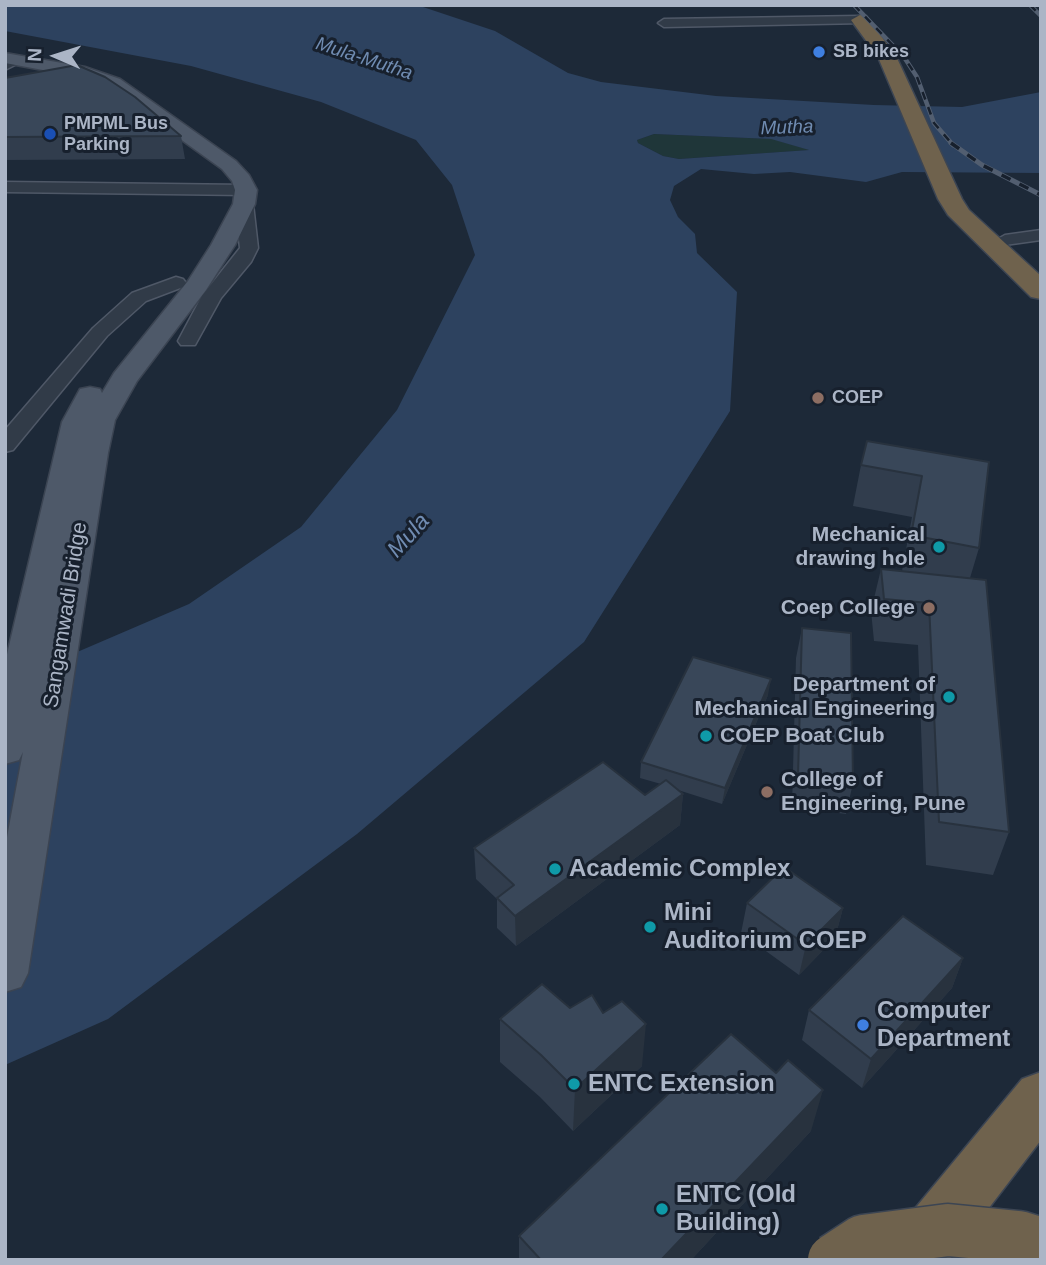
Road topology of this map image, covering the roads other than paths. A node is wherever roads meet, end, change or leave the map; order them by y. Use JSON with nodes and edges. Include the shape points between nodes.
{"nodes":[{"id":1,"x":861,"y":10,"type":"edge"},
{"id":2,"x":664,"y":23,"type":"dead end"},
{"id":3,"x":887,"y":51,"type":"junction"},
{"id":4,"x":6,"y":63,"type":"edge"},
{"id":5,"x":5,"y":187,"type":"edge"},
{"id":6,"x":235,"y":198,"type":"junction"},
{"id":7,"x":954,"y":205,"type":"junction"},
{"id":8,"x":1041,"y":235,"type":"edge"},
{"id":9,"x":1005,"y":240,"type":"junction"},
{"id":10,"x":1041,"y":269,"type":"edge"},
{"id":11,"x":186,"y":284,"type":"junction"},
{"id":12,"x":1041,"y":292,"type":"edge"},
{"id":13,"x":188,"y":341,"type":"dead end"},
{"id":14,"x":5,"y":445,"type":"edge"},
{"id":15,"x":80,"y":456,"type":"junction"},
{"id":16,"x":5,"y":750,"type":"edge"},
{"id":17,"x":5,"y":973,"type":"edge"},
{"id":18,"x":1041,"y":1097,"type":"edge"},
{"id":19,"x":1041,"y":1228,"type":"edge"},
{"id":20,"x":1041,"y":1244,"type":"edge"},
{"id":21,"x":834,"y":1260,"type":"edge"},
{"id":22,"x":912,"y":1260,"type":"edge"},
{"id":23,"x":1015,"y":1260,"type":"edge"}],
"edges":[{"from":1,"to":2,"type":"street"},
{"from":1,"to":3,"type":"highway"},
{"from":3,"to":7,"type":"highway"},
{"from":3,"to":7,"type":"highway"},
{"from":4,"to":6,"type":"main road","via":[[85,72],[114,83],[219,156],[242,179]]},
{"from":5,"to":6,"type":"street"},
{"from":6,"to":11,"type":"main road","name":"Sangamwadi Bridge"},
{"from":6,"to":13,"type":"street","via":[[249,248],[212,296]]},
{"from":7,"to":9,"type":"highway","via":[[985,221]]},
{"from":7,"to":12,"type":"highway"},
{"from":8,"to":9,"type":"street"},
{"from":9,"to":10,"type":"highway"},
{"from":11,"to":14,"type":"street","via":[[139,297],[100,332]]},
{"from":11,"to":15,"type":"main road","name":"Sangamwadi Bridge","via":[[100,375],[76,422]]},
{"from":15,"to":16,"type":"main road","name":"Sangamwadi Bridge"},
{"from":15,"to":17,"type":"main road","name":"Sangamwadi Bridge"},
{"from":18,"to":22,"type":"highway"},
{"from":19,"to":23,"type":"highway"},
{"from":20,"to":21,"type":"highway","bridge":true,"via":[[1019,1237],[948,1230],[863,1241]]}]}
